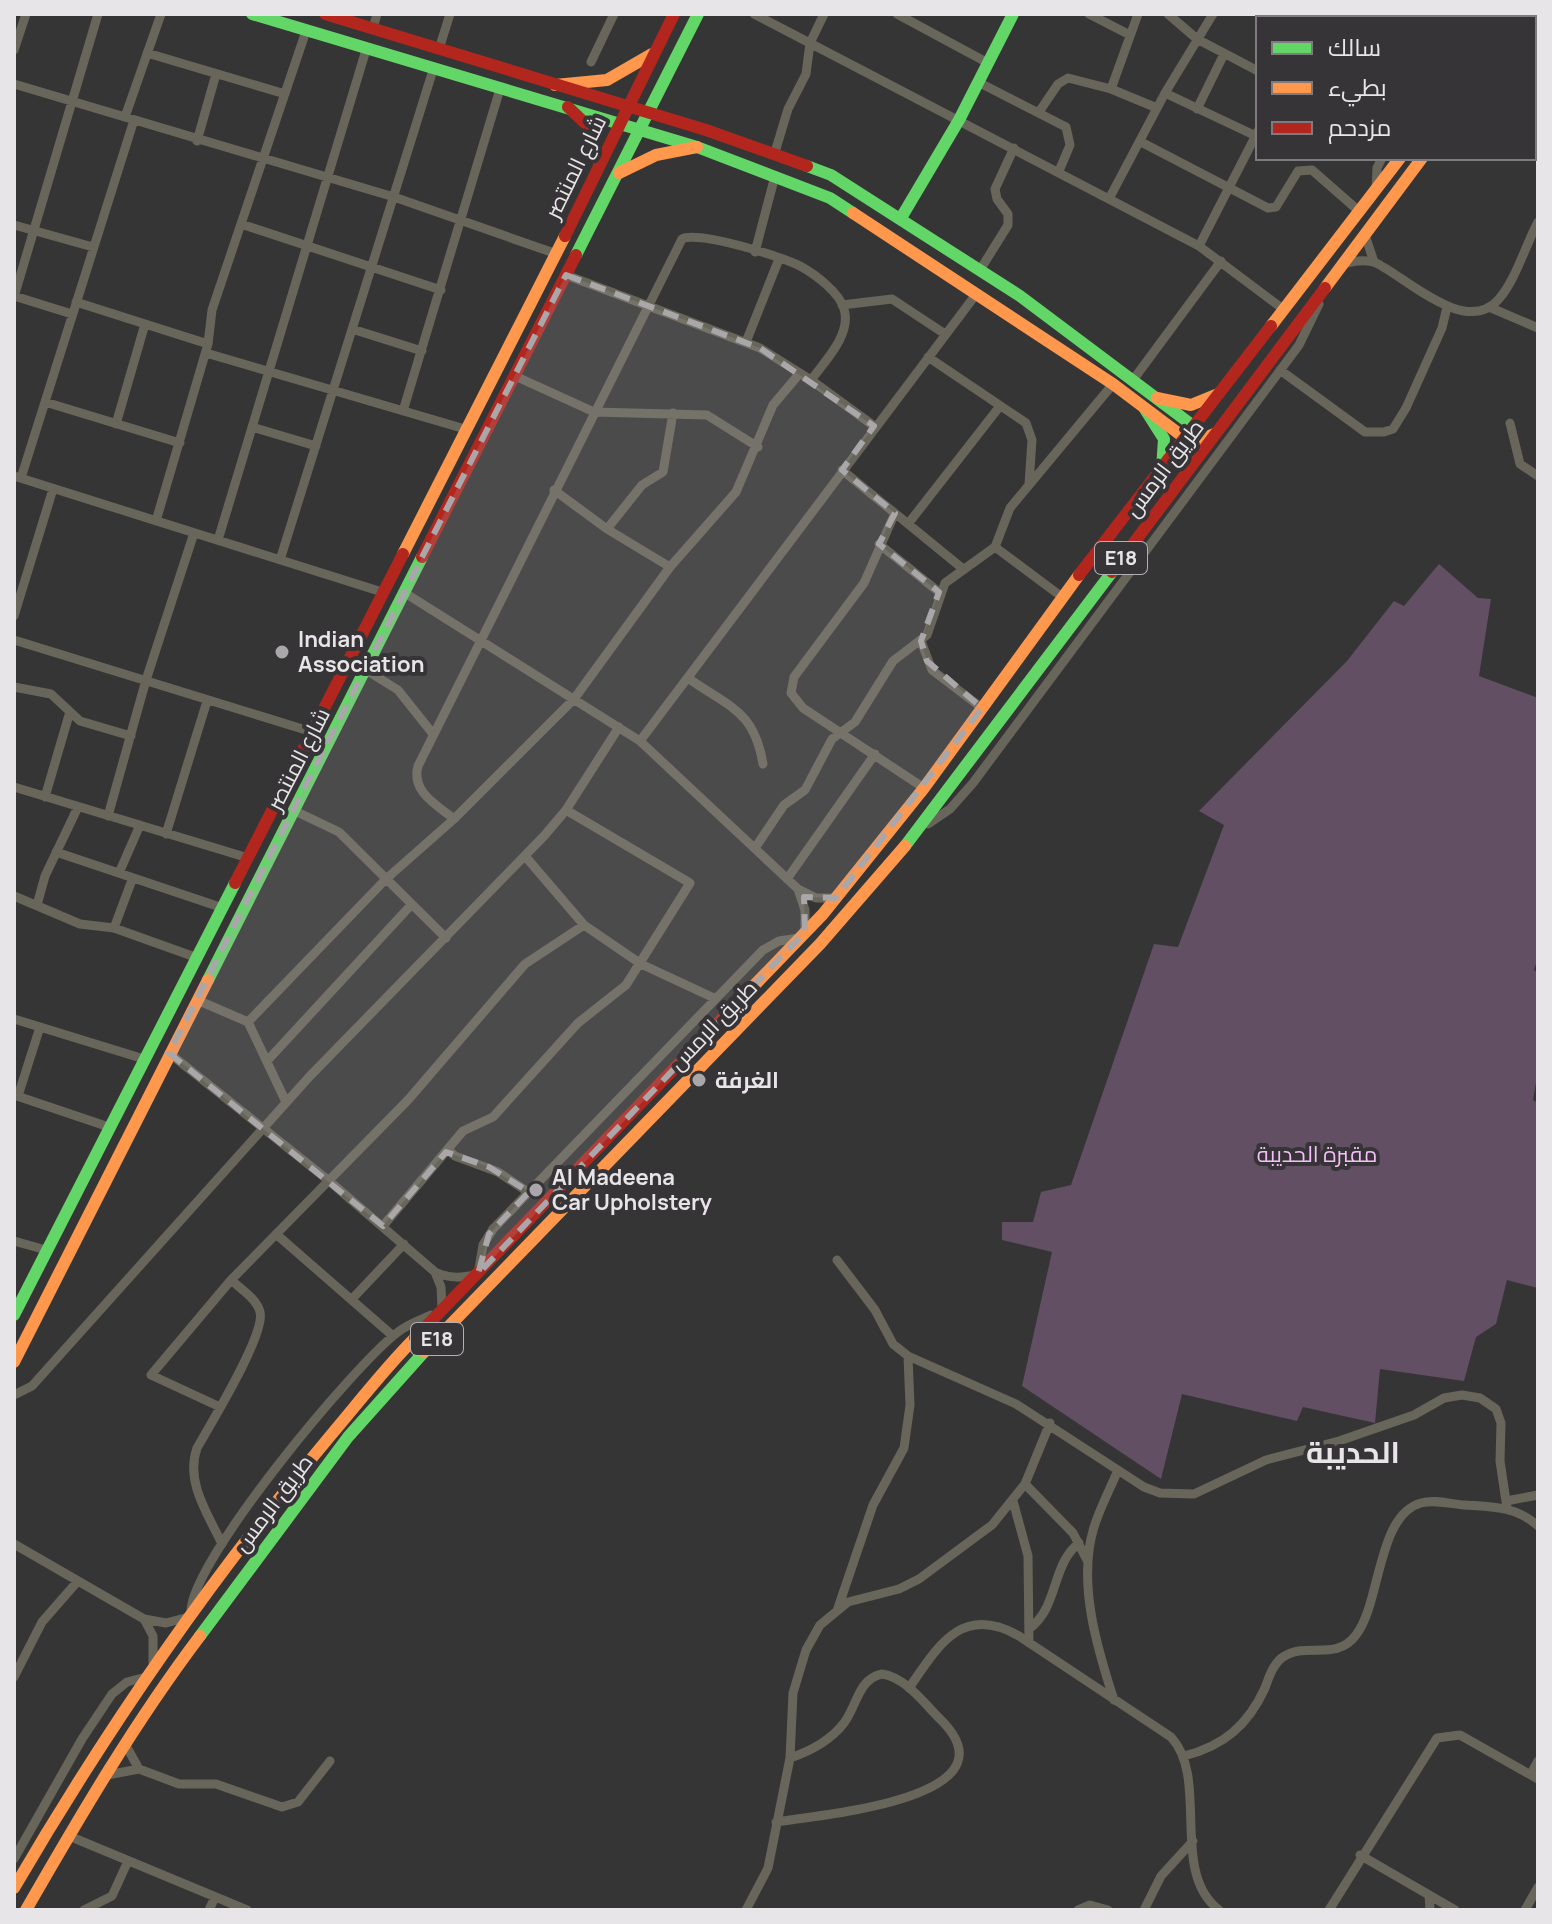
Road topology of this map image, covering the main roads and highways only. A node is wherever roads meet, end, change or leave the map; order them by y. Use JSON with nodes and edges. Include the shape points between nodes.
{"nodes":[{"id":1,"x":252,"y":14,"type":"edge"},
{"id":2,"x":325,"y":14,"type":"edge"},
{"id":3,"x":674,"y":14,"type":"edge"},
{"id":4,"x":698,"y":14,"type":"edge"},
{"id":5,"x":1013,"y":14,"type":"edge"},
{"id":6,"x":656,"y":52,"type":"junction"},
{"id":7,"x":555,"y":85,"type":"junction"},
{"id":8,"x":568,"y":107,"type":"junction"},
{"id":9,"x":627,"y":107,"type":"junction"},
{"id":10,"x":646,"y":113,"type":"junction"},
{"id":11,"x":619,"y":124,"type":"junction"},
{"id":12,"x":638,"y":130,"type":"junction"},
{"id":13,"x":697,"y":147,"type":"junction"},
{"id":14,"x":1398,"y":160,"type":"edge"},
{"id":15,"x":1420,"y":160,"type":"edge"},
{"id":16,"x":599,"y":165,"type":"junction"},
{"id":17,"x":619,"y":173,"type":"junction"},
{"id":18,"x":901,"y":218,"type":"junction"},
{"id":19,"x":977,"y":293,"type":"junction"},
{"id":20,"x":1033,"y":305,"type":"junction"},
{"id":21,"x":1222,"y":391,"type":"junction"},
{"id":22,"x":1157,"y":398,"type":"junction"},
{"id":23,"x":1145,"y":409,"type":"junction"},
{"id":24,"x":1196,"y":426,"type":"junction"},
{"id":25,"x":1186,"y":439,"type":"junction"},
{"id":26,"x":1208,"y":440,"type":"junction"},
{"id":27,"x":1162,"y":469,"type":"junction"},
{"id":28,"x":14,"y":1315,"type":"edge"},
{"id":29,"x":14,"y":1362,"type":"edge"},
{"id":30,"x":14,"y":1888,"type":"edge"},
{"id":31,"x":26,"y":1910,"type":"edge"}],
"edges":[{"from":1,"to":8,"type":"main road"},
{"from":2,"to":7,"type":"main road"},
{"from":3,"to":6,"type":"main road","name":"شارع المنتصر"},
{"from":4,"to":10,"type":"main road","name":"شارع المنتصر"},
{"from":5,"to":18,"type":"main road"},
{"from":6,"to":7,"type":"main road","via":[[623,75],[594,86]]},
{"from":6,"to":9,"type":"main road","name":"شارع المنتصر"},
{"from":7,"to":9,"type":"main road"},
{"from":8,"to":11,"type":"main road"},
{"from":8,"to":16,"type":"main road","via":[[587,125]]},
{"from":9,"to":10,"type":"main road"},
{"from":9,"to":11,"type":"main road","name":"شارع المنتصر"},
{"from":10,"to":12,"type":"main road","name":"شارع المنتصر"},
{"from":10,"to":18,"type":"main road","via":[[775,152],[843,181]]},
{"from":11,"to":12,"type":"main road"},
{"from":11,"to":16,"type":"main road","name":"شارع المنتصر"},
{"from":12,"to":13,"type":"main road"},
{"from":12,"to":17,"type":"main road","name":"شارع المنتصر"},
{"from":13,"to":17,"type":"main road","via":[[654,154]]},
{"from":13,"to":19,"type":"main road","via":[[830,198]]},
{"from":14,"to":21,"type":"main road","name":"طريق الرمس","number":"E18"},
{"from":15,"to":26,"type":"main road","name":"طريق الرمس","number":"E18"},
{"from":16,"to":28,"type":"main road","name":"شارع المنتصر"},
{"from":17,"to":29,"type":"main road","name":"شارع المنتصر"},
{"from":18,"to":20,"type":"main road"},
{"from":19,"to":20,"type":"main road","via":[[987,294],[1018,316]]},
{"from":19,"to":23,"type":"main road"},
{"from":20,"to":22,"type":"main road"},
{"from":21,"to":22,"type":"main road","via":[[1191,405]]},
{"from":21,"to":24,"type":"main road","name":"طريق الرمس","number":"E18"},
{"from":22,"to":24,"type":"main road"},
{"from":23,"to":25,"type":"main road"},
{"from":23,"to":27,"type":"main road","via":[[1164,439]]},
{"from":24,"to":25,"type":"main road","name":"طريق الرمس","number":"E18"},
{"from":24,"to":26,"type":"main road"},
{"from":25,"to":26,"type":"main road"},
{"from":25,"to":27,"type":"main road","name":"طريق الرمس","number":"E18"},
{"from":26,"to":31,"type":"main road","name":"طريق الرمس","number":"E18","via":[[922,827],[820,944],[348,1437],[176,1666]]},
{"from":27,"to":30,"type":"main road","name":"طريق الرمس","number":"E18","via":[[836,898],[353,1405],[189,1616],[87,1763]]}]}
